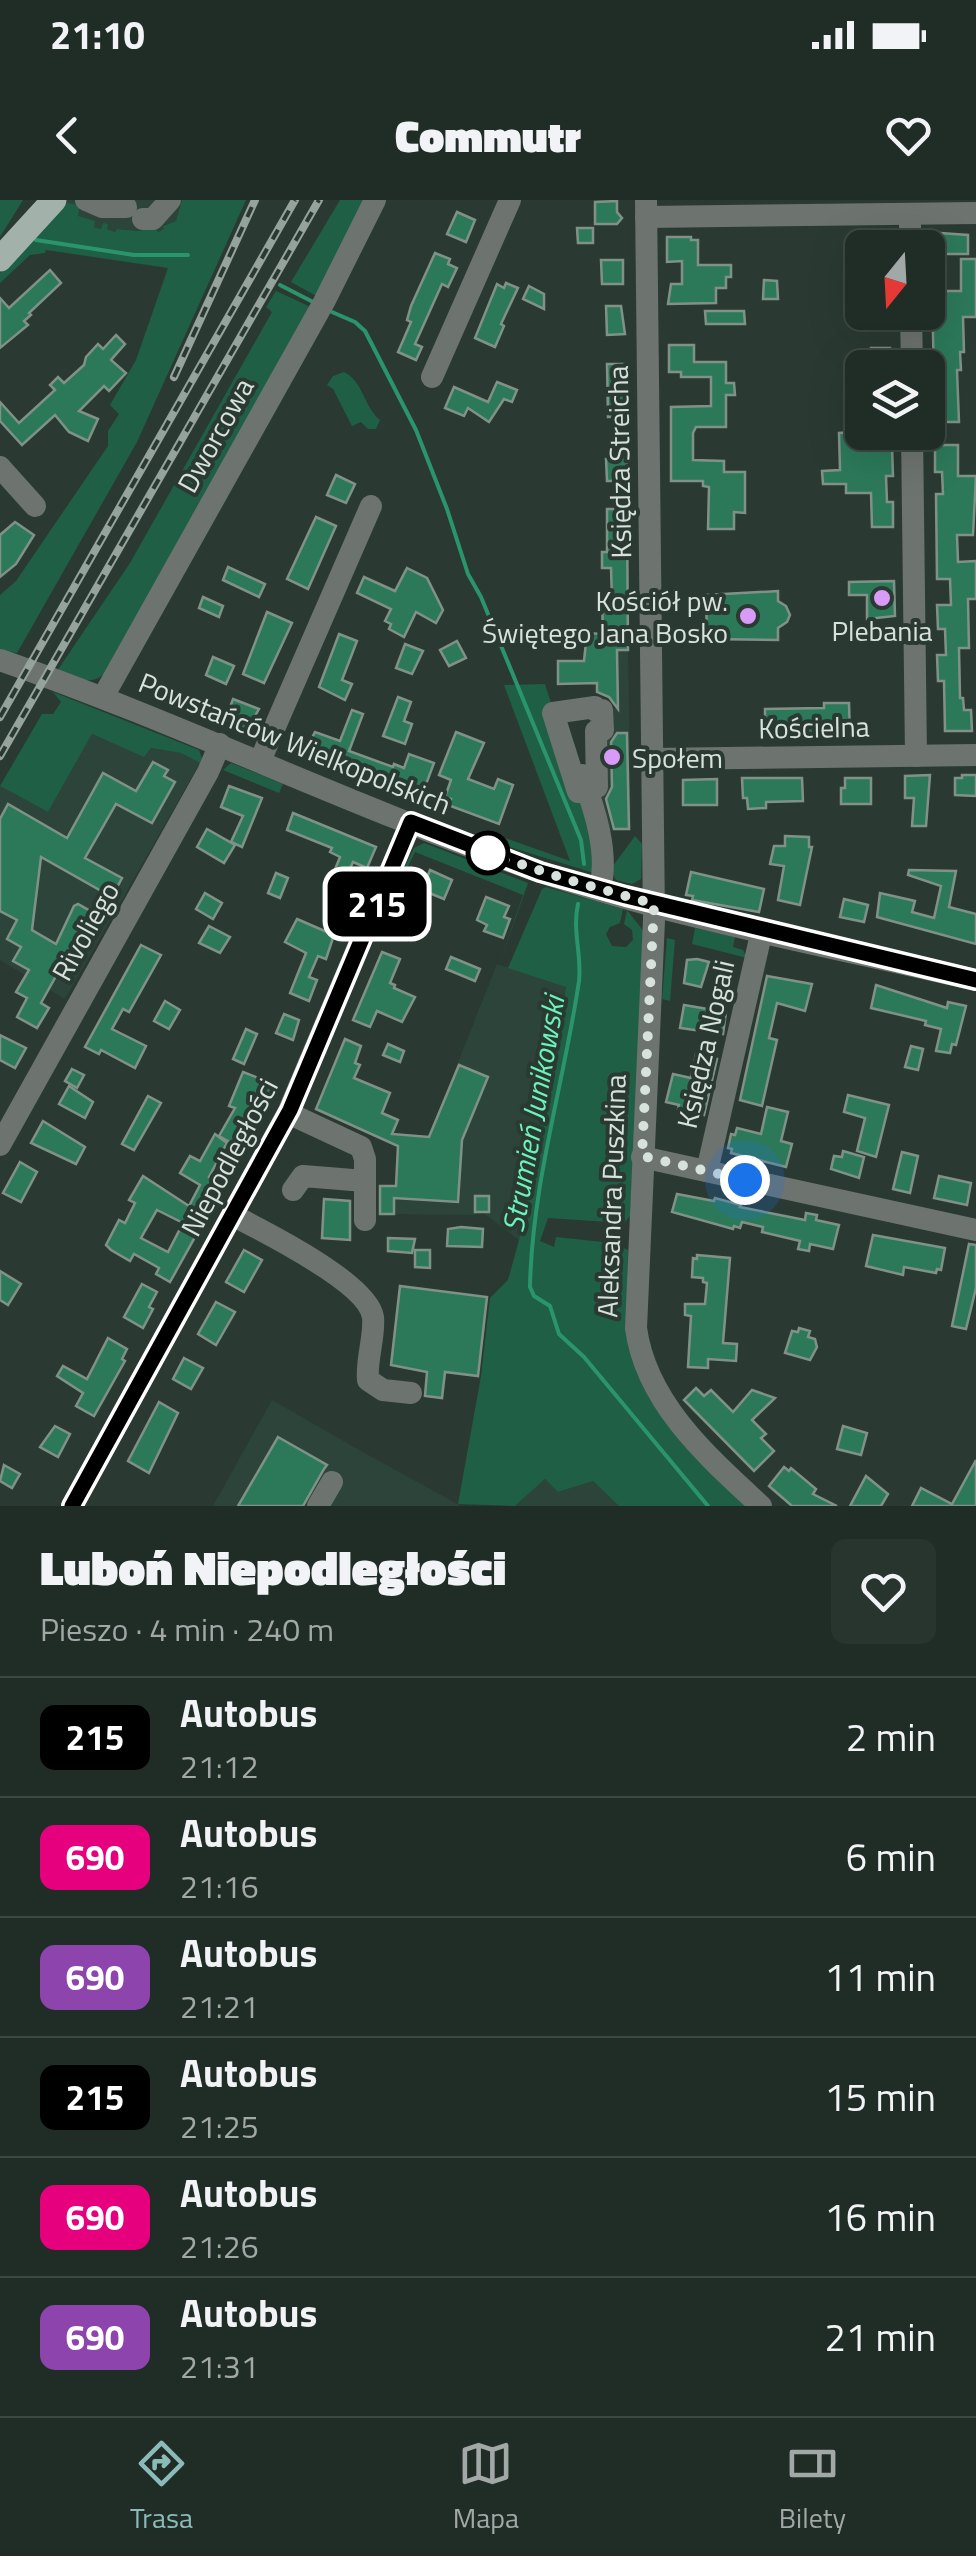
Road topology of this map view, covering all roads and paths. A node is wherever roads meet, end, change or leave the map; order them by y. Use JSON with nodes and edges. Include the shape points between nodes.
{"nodes":[{"id":1,"x":54,"y":200,"type":"edge"},
{"id":2,"x":86,"y":200,"type":"edge"},
{"id":3,"x":376,"y":200,"type":"edge"},
{"id":4,"x":510,"y":200,"type":"edge"},
{"id":5,"x":152,"y":207,"type":"edge"},
{"id":6,"x":646,"y":208,"type":"edge"},
{"id":7,"x":976,"y":213,"type":"edge"},
{"id":8,"x":910,"y":214,"type":"junction"},
{"id":9,"x":910,"y":230,"type":"edge"},
{"id":10,"x":0,"y":259,"type":"edge"},
{"id":11,"x":432,"y":377,"type":"dead end"},
{"id":12,"x":912,"y":450,"type":"edge"},
{"id":13,"x":0,"y":467,"type":"edge"},
{"id":14,"x":35,"y":506,"type":"dead end"},
{"id":15,"x":371,"y":506,"type":"dead end"},
{"id":16,"x":0,"y":660,"type":"edge"},
{"id":17,"x":102,"y":697,"type":"junction"},
{"id":18,"x":220,"y":744,"type":"junction"},
{"id":19,"x":976,"y":755,"type":"edge"},
{"id":20,"x":916,"y":756,"type":"junction"},
{"id":21,"x":653,"y":759,"type":"junction"},
{"id":22,"x":260,"y":760,"type":"junction"},
{"id":23,"x":588,"y":790,"type":"junction"},
{"id":24,"x":411,"y":822,"type":"junction"},
{"id":25,"x":600,"y":889,"type":"junction"},
{"id":26,"x":654,"y":904,"type":"junction"},
{"id":27,"x":762,"y":930,"type":"junction"},
{"id":28,"x":976,"y":980,"type":"edge"},
{"id":29,"x":288,"y":1113,"type":"junction"},
{"id":30,"x":0,"y":1145,"type":"edge"},
{"id":31,"x":642,"y":1156,"type":"junction"},
{"id":32,"x":706,"y":1171,"type":"junction"},
{"id":33,"x":365,"y":1181,"type":"junction"},
{"id":34,"x":293,"y":1190,"type":"dead end"},
{"id":35,"x":234,"y":1216,"type":"junction"},
{"id":36,"x":365,"y":1220,"type":"dead end"},
{"id":37,"x":976,"y":1230,"type":"edge"},
{"id":38,"x":411,"y":1393,"type":"dead end"},
{"id":39,"x":332,"y":1482,"type":"dead end"},
{"id":40,"x":72,"y":1506,"type":"edge"},
{"id":41,"x":318,"y":1506,"type":"edge"},
{"id":42,"x":760,"y":1506,"type":"edge"}],
"edges":[{"from":1,"to":10,"type":"main road"},
{"from":2,"to":5,"type":"street","via":[[102,208]]},
{"from":3,"to":17,"type":"street","name":"Dworcowa"},
{"from":4,"to":11,"type":"street"},
{"from":6,"to":8,"type":"street"},
{"from":6,"to":21,"type":"street","name":"Księdza Streicha"},
{"from":7,"to":8,"type":"street"},
{"from":8,"to":9,"type":"street"},
{"from":12,"to":20,"type":"street"},
{"from":13,"to":14,"type":"street"},
{"from":15,"to":22,"type":"street"},
{"from":16,"to":17,"type":"street","name":"Powstańców Wielkopolskich"},
{"from":17,"to":18,"type":"street","name":"Powstańców Wielkopolskich"},
{"from":18,"to":22,"type":"street","name":"Powstańców Wielkopolskich"},
{"from":18,"to":30,"type":"street","name":"Rivoliego"},
{"from":19,"to":20,"type":"street","name":"Kościelna"},
{"from":20,"to":21,"type":"street","name":"Kościelna"},
{"from":21,"to":26,"type":"street","name":"Księdza Streicha"},
{"from":22,"to":24,"type":"street","name":"Powstańców Wielkopolskich"},
{"from":23,"to":23,"type":"street","via":[[559,712],[595,707],[602,710],[603,730],[596,730],[597,788]]},
{"from":23,"to":25,"type":"street","via":[[603,864]]},
{"from":24,"to":25,"type":"street","name":"Powstańców Wielkopolskich"},
{"from":24,"to":29,"type":"street","name":"Niepodległości"},
{"from":25,"to":26,"type":"street","name":"Powstańców Wielkopolskich"},
{"from":26,"to":27,"type":"street","name":"Powstańców Wielkopolskich"},
{"from":26,"to":31,"type":"street","name":"Aleksandra Puszkina"},
{"from":27,"to":28,"type":"street","name":"Powstańców Wielkopolskich"},
{"from":27,"to":32,"type":"street","name":"Księdza Nogali"},
{"from":29,"to":33,"type":"street","via":[[356,1143]]},
{"from":29,"to":35,"type":"street","name":"Niepodległości"},
{"from":31,"to":32,"type":"street"},
{"from":31,"to":42,"type":"street","name":"Aleksandra Puszkina","via":[[634,1305],[644,1367],[676,1419]]},
{"from":32,"to":37,"type":"street"},
{"from":33,"to":34,"type":"street","via":[[303,1176]]},
{"from":33,"to":36,"type":"street"},
{"from":35,"to":38,"type":"street","via":[[306,1254],[366,1302],[373,1320],[368,1380]]},
{"from":35,"to":40,"type":"street","name":"Niepodległości"},
{"from":39,"to":41,"type":"street"}]}
